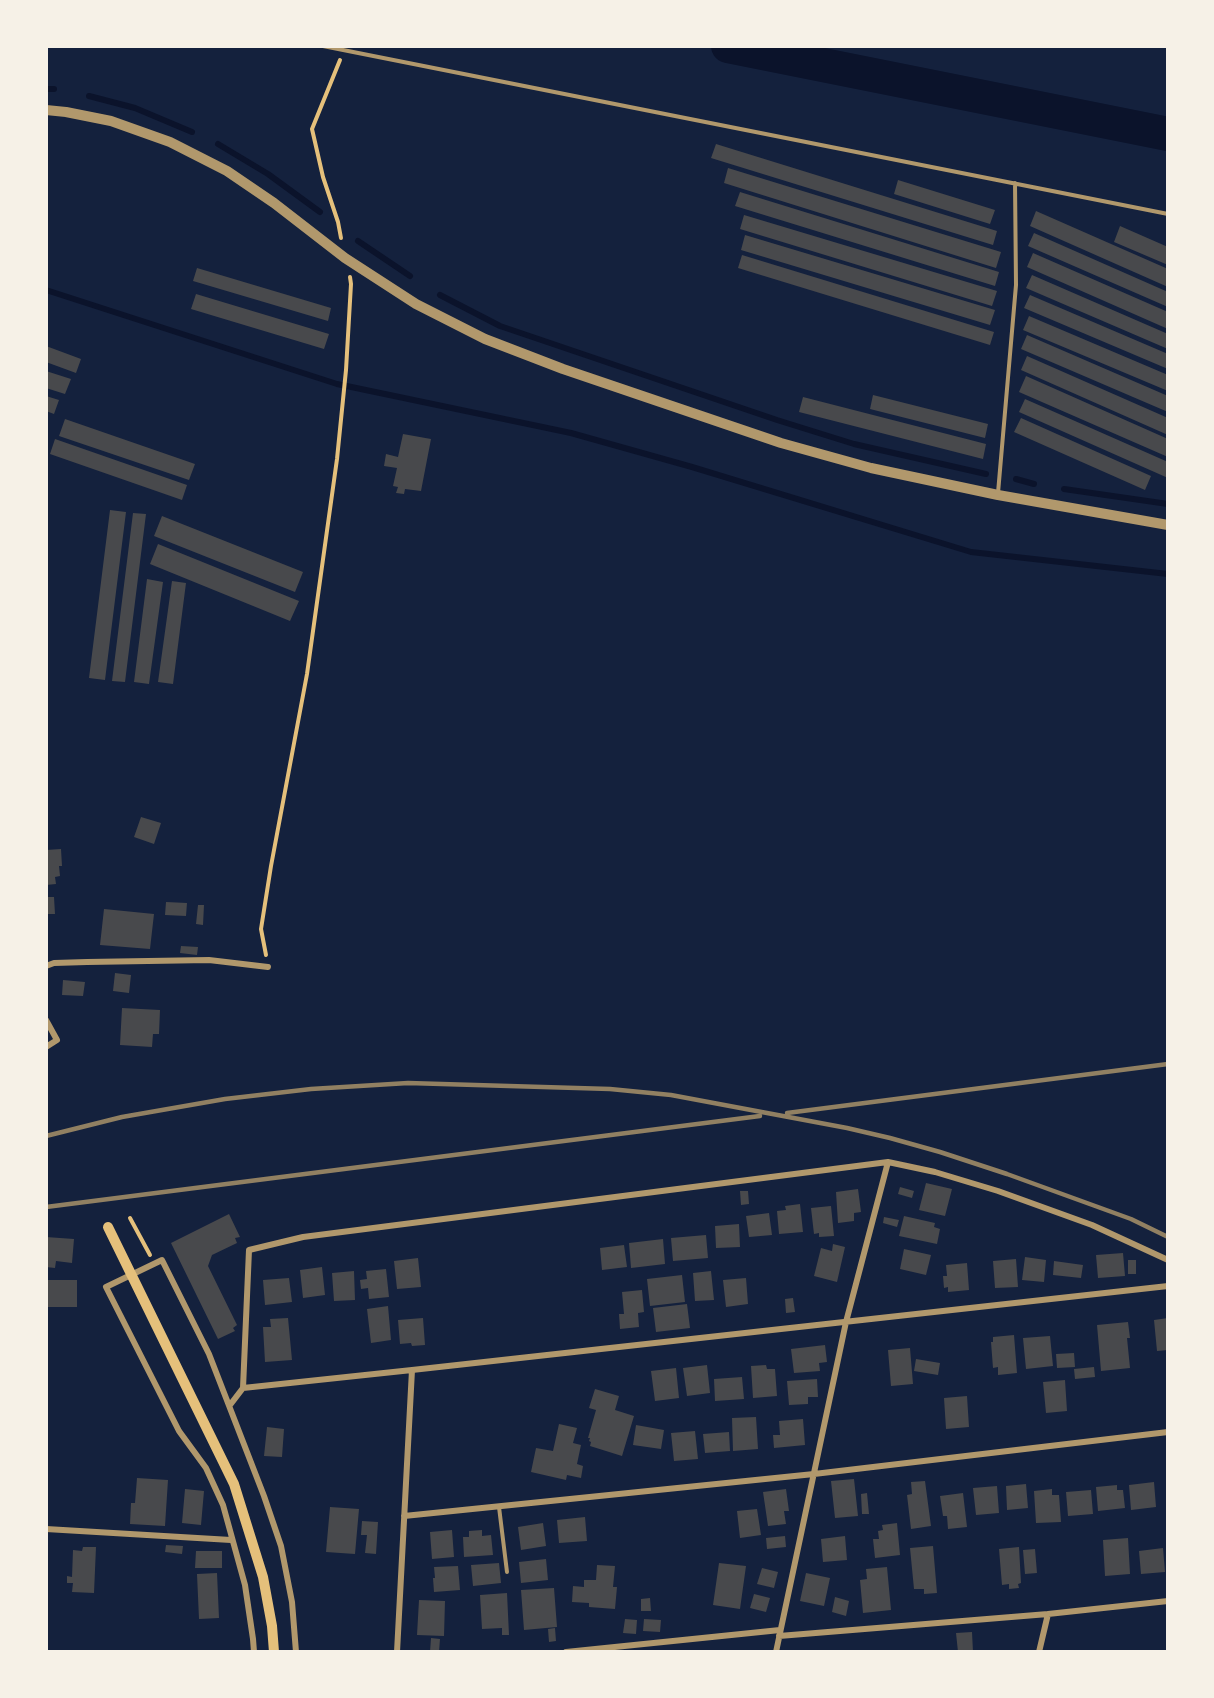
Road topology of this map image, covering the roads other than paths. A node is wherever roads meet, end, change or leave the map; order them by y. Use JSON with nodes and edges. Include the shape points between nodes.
{"nodes":[{"id":1,"x":323,"y":46,"type":"edge"},
{"id":2,"x":46,"y":110,"type":"edge"},
{"id":3,"x":1015,"y":183,"type":"junction"},
{"id":4,"x":1167,"y":214,"type":"edge"},
{"id":5,"x":998,"y":495,"type":"junction"},
{"id":6,"x":1167,"y":525,"type":"edge"},
{"id":7,"x":46,"y":966,"type":"edge"},
{"id":8,"x":268,"y":967,"type":"road end"},
{"id":9,"x":46,"y":1020,"type":"edge"},
{"id":10,"x":46,"y":1047,"type":"edge"},
{"id":11,"x":888,"y":1162,"type":"junction"},
{"id":12,"x":108,"y":1227,"type":"dead end"},
{"id":13,"x":1167,"y":1260,"type":"edge"},
{"id":14,"x":1167,"y":1286,"type":"edge"},
{"id":15,"x":846,"y":1322,"type":"junction"},
{"id":16,"x":412,"y":1370,"type":"junction"},
{"id":17,"x":243,"y":1388,"type":"junction"},
{"id":18,"x":230,"y":1405,"type":"junction"},
{"id":19,"x":1167,"y":1432,"type":"edge"},
{"id":20,"x":814,"y":1474,"type":"junction"},
{"id":21,"x":499,"y":1506,"type":"junction"},
{"id":22,"x":404,"y":1516,"type":"junction"},
{"id":23,"x":46,"y":1529,"type":"edge"},
{"id":24,"x":231,"y":1540,"type":"junction"},
{"id":25,"x":507,"y":1572,"type":"dead end"},
{"id":26,"x":1167,"y":1601,"type":"edge"},
{"id":27,"x":1048,"y":1614,"type":"junction"},
{"id":28,"x":780,"y":1633,"type":"junction"},
{"id":29,"x":254,"y":1652,"type":"edge"},
{"id":30,"x":274,"y":1652,"type":"edge"},
{"id":31,"x":296,"y":1652,"type":"edge"},
{"id":32,"x":397,"y":1652,"type":"edge"},
{"id":33,"x":566,"y":1652,"type":"edge"},
{"id":34,"x":776,"y":1652,"type":"edge"},
{"id":35,"x":1039,"y":1652,"type":"edge"}],
"edges":[{"from":1,"to":3,"type":"lane"},
{"from":2,"to":5,"type":"street","via":[[111,122],[170,142],[227,171],[345,258],[416,304],[485,339],[781,443],[871,468]]},
{"from":3,"to":4,"type":"lane"},
{"from":3,"to":5,"type":"lane","via":[[1016,285]]},
{"from":5,"to":6,"type":"street"},
{"from":7,"to":8,"type":"street","via":[[209,960]]},
{"from":9,"to":10,"type":"street","via":[[57,1040]]},
{"from":11,"to":13,"type":"street","via":[[998,1191],[1092,1225]]},
{"from":11,"to":15,"type":"street"},
{"from":11,"to":17,"type":"street","via":[[303,1237],[249,1250]]},
{"from":12,"to":30,"type":"main road","via":[[234,1484],[263,1577]]},
{"from":14,"to":15,"type":"street"},
{"from":15,"to":16,"type":"street"},
{"from":15,"to":20,"type":"street"},
{"from":16,"to":17,"type":"street"},
{"from":16,"to":22,"type":"street"},
{"from":17,"to":18,"type":"street"},
{"from":18,"to":24,"type":"street","via":[[162,1260],[106,1287],[180,1431],[206,1468],[223,1505]]},
{"from":18,"to":31,"type":"street","via":[[281,1546],[292,1602]]},
{"from":19,"to":20,"type":"street"},
{"from":20,"to":21,"type":"street"},
{"from":20,"to":28,"type":"street"},
{"from":21,"to":22,"type":"street"},
{"from":21,"to":25,"type":"lane"},
{"from":22,"to":32,"type":"street"},
{"from":23,"to":24,"type":"street"},
{"from":24,"to":29,"type":"street","via":[[245,1585]]},
{"from":26,"to":27,"type":"street"},
{"from":27,"to":28,"type":"street"},
{"from":27,"to":35,"type":"street"},
{"from":28,"to":33,"type":"street"},
{"from":28,"to":34,"type":"street"}]}
